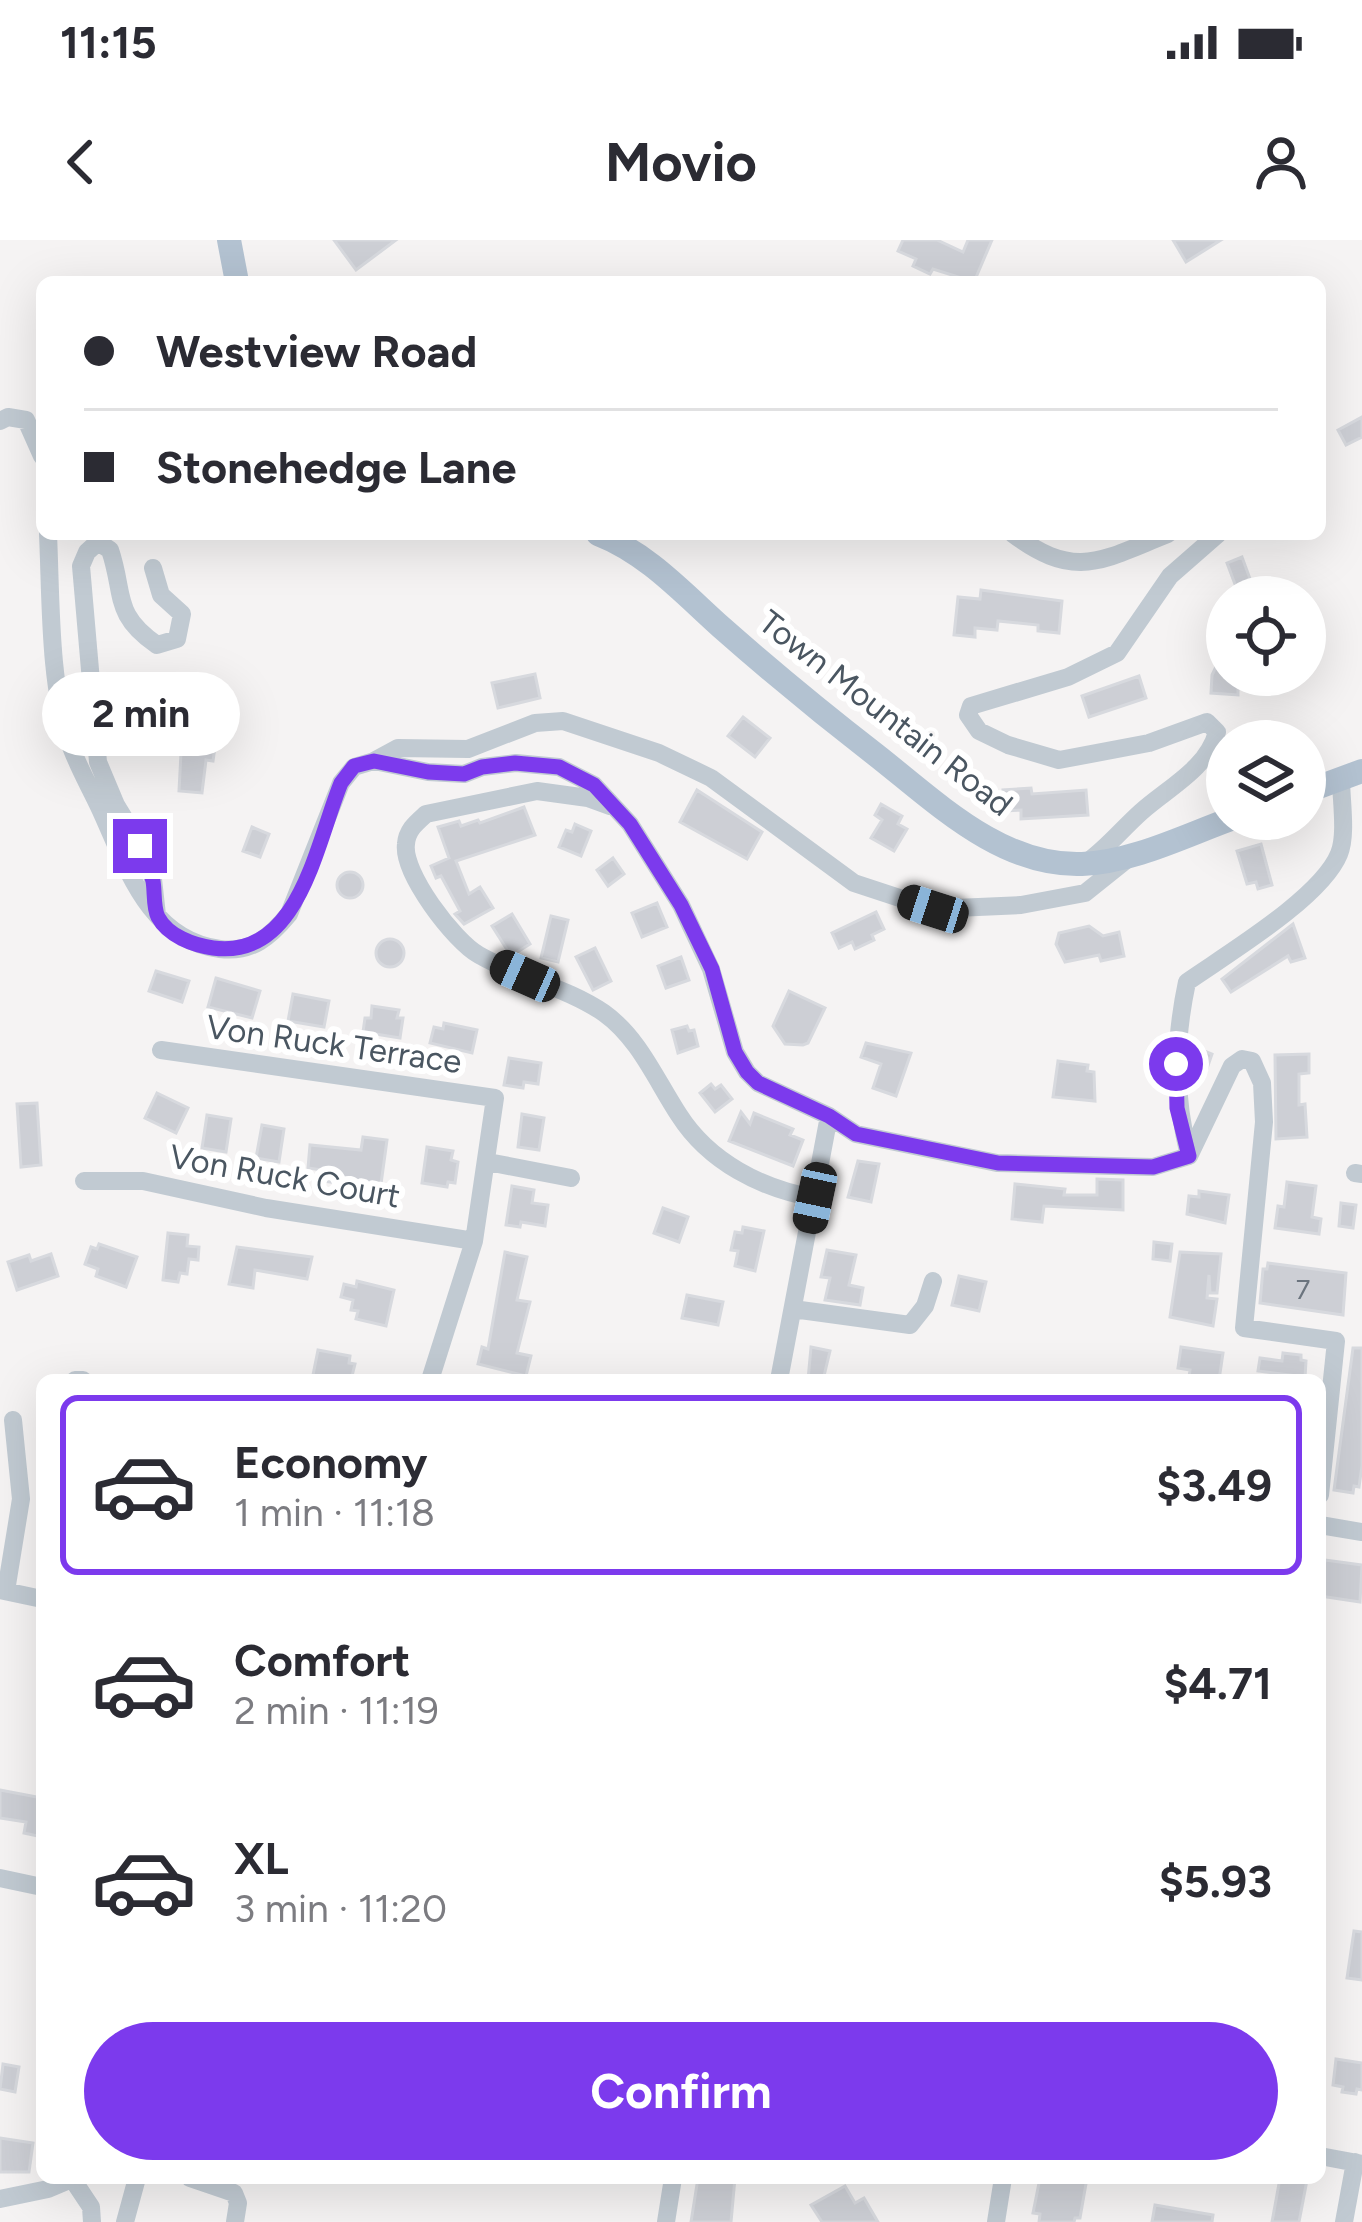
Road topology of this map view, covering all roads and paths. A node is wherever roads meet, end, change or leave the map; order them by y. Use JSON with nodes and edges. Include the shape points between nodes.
{"nodes":[{"id":1,"x":229,"y":240,"type":"edge"},
{"id":2,"x":236,"y":276,"type":"edge"},
{"id":3,"x":0,"y":422,"type":"edge"},
{"id":4,"x":36,"y":442,"type":"edge"},
{"id":5,"x":48,"y":540,"type":"edge"},
{"id":6,"x":609,"y":540,"type":"edge"},
{"id":7,"x":1021,"y":540,"type":"edge"},
{"id":8,"x":1152,"y":540,"type":"edge"},
{"id":9,"x":1211,"y":540,"type":"edge"},
{"id":10,"x":153,"y":568,"type":"dead end"},
{"id":11,"x":374,"y":761,"type":"junction"},
{"id":12,"x":1352,"y":775,"type":"edge"},
{"id":13,"x":614,"y":808,"type":"junction"},
{"id":14,"x":1206,"y":828,"type":"edge"},
{"id":15,"x":1134,"y":854,"type":"junction"},
{"id":16,"x":1086,"y":863,"type":"junction"},
{"id":17,"x":157,"y":915,"type":"junction"},
{"id":18,"x":161,"y":1050,"type":"dead end"},
{"id":19,"x":829,"y":1116,"type":"junction"},
{"id":20,"x":1189,"y":1156,"type":"junction"},
{"id":21,"x":488,"y":1162,"type":"junction"},
{"id":22,"x":571,"y":1178,"type":"dead end"},
{"id":23,"x":84,"y":1181,"type":"dead end"},
{"id":24,"x":815,"y":1198,"type":"junction"},
{"id":25,"x":474,"y":1241,"type":"junction"},
{"id":26,"x":933,"y":1281,"type":"dead end"},
{"id":27,"x":793,"y":1309,"type":"junction"},
{"id":28,"x":432,"y":1374,"type":"edge"},
{"id":29,"x":780,"y":1374,"type":"edge"},
{"id":30,"x":13,"y":1420,"type":"dead end"},
{"id":31,"x":1326,"y":1437,"type":"edge"},
{"id":32,"x":1326,"y":1526,"type":"edge"},
{"id":33,"x":1362,"y":1532,"type":"edge"},
{"id":34,"x":3,"y":1591,"type":"edge"},
{"id":35,"x":36,"y":1598,"type":"edge"},
{"id":36,"x":1,"y":1883,"type":"edge"},
{"id":37,"x":36,"y":1886,"type":"edge"},
{"id":38,"x":1326,"y":2157,"type":"edge"},
{"id":39,"x":1359,"y":2163,"type":"edge"},
{"id":40,"x":55,"y":2184,"type":"edge"},
{"id":41,"x":76,"y":2184,"type":"edge"},
{"id":42,"x":135,"y":2184,"type":"edge"},
{"id":43,"x":208,"y":2184,"type":"edge"},
{"id":44,"x":672,"y":2184,"type":"edge"},
{"id":45,"x":1002,"y":2184,"type":"edge"},
{"id":46,"x":0,"y":2199,"type":"edge"},
{"id":47,"x":96,"y":2221,"type":"edge"},
{"id":48,"x":125,"y":2222,"type":"edge"},
{"id":49,"x":236,"y":2222,"type":"edge"},
{"id":50,"x":666,"y":2222,"type":"edge"},
{"id":51,"x":996,"y":2222,"type":"edge"},
{"id":52,"x":1344,"y":2222,"type":"edge"}],
"edges":[{"from":1,"to":2,"type":"main road"},
{"from":3,"to":4,"type":"street","via":[[26,420]]},
{"from":5,"to":17,"type":"street","via":[[69,743]]},
{"from":6,"to":16,"type":"main road","name":"Town Mountain Road","via":[[640,556],[793,690],[963,822],[1025,855]]},
{"from":7,"to":8,"type":"street","via":[[1070,565]]},
{"from":9,"to":16,"type":"street","via":[[1170,576],[1118,653],[971,706],[979,731],[1059,760],[1208,722],[1217,732],[1192,771]]},
{"from":10,"to":17,"type":"street","via":[[161,595],[182,614],[177,639],[157,645],[136,631],[119,598],[110,550],[98,542],[81,566],[98,762],[147,862]]},
{"from":11,"to":13,"type":"street","via":[[464,774],[515,763],[559,767],[594,785]]},
{"from":11,"to":15,"type":"street","via":[[398,748],[468,749],[562,721],[711,778],[854,883],[933,909],[1085,893]]},
{"from":11,"to":17,"type":"street","via":[[354,766],[341,783],[289,914],[255,946],[199,946]]},
{"from":12,"to":20,"type":"street","via":[[1340,853],[1316,886],[1187,982],[1176,1064]]},
{"from":13,"to":19,"type":"street","via":[[681,905],[747,1072]]},
{"from":13,"to":24,"type":"street","via":[[537,791],[425,814],[412,826],[407,861],[474,952],[605,1014],[716,1157]]},
{"from":14,"to":15,"type":"main road","name":"Town Mountain Road"},
{"from":15,"to":16,"type":"main road","name":"Town Mountain Road"},
{"from":18,"to":21,"type":"street","name":"Von Ruck Terrace","via":[[496,1098]]},
{"from":19,"to":20,"type":"street","via":[[856,1134],[998,1163],[1153,1167]]},
{"from":19,"to":24,"type":"street"},
{"from":20,"to":31,"type":"street","via":[[1232,1066],[1252,1061],[1264,1122],[1244,1328],[1336,1341]]},
{"from":21,"to":22,"type":"street"},
{"from":21,"to":25,"type":"street","name":"Von Ruck Terrace"},
{"from":23,"to":25,"type":"street","name":"Von Ruck Court","via":[[142,1181]]},
{"from":24,"to":27,"type":"street"},
{"from":25,"to":28,"type":"street","name":"Von Ruck Terrace"},
{"from":26,"to":27,"type":"street","via":[[910,1325]]},
{"from":27,"to":29,"type":"street"},
{"from":30,"to":34,"type":"street","via":[[21,1499]]},
{"from":32,"to":33,"type":"street"},
{"from":34,"to":35,"type":"street"},
{"from":36,"to":37,"type":"street"},
{"from":38,"to":39,"type":"street"},
{"from":39,"to":52,"type":"street"},
{"from":40,"to":46,"type":"street"},
{"from":41,"to":47,"type":"street"},
{"from":42,"to":48,"type":"street"},
{"from":43,"to":49,"type":"street","via":[[234,2193]]},
{"from":44,"to":50,"type":"street"},
{"from":45,"to":51,"type":"street"}]}
